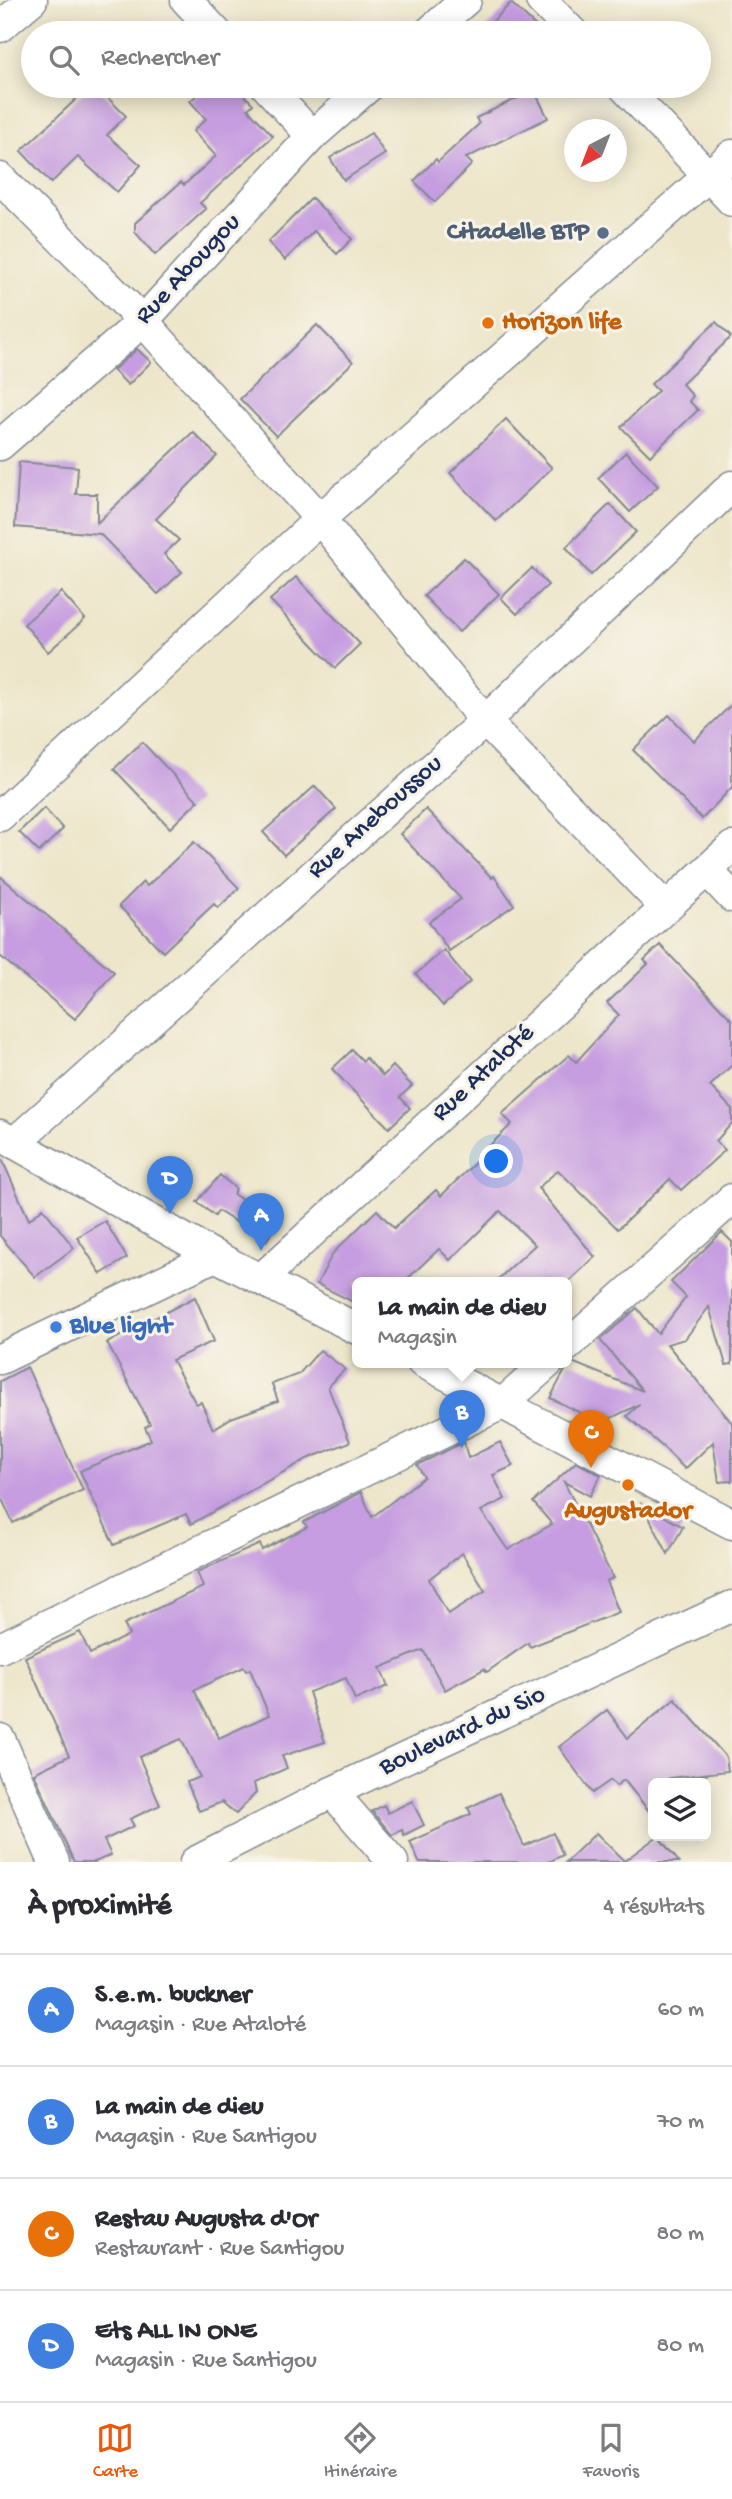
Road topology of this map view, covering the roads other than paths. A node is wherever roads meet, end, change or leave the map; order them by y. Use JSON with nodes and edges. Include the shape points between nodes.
{"nodes":[{"id":1,"x":32,"y":0,"type":"edge"},
{"id":2,"x":186,"y":0,"type":"edge"},
{"id":3,"x":466,"y":0,"type":"edge"},
{"id":4,"x":541,"y":0,"type":"edge"},
{"id":5,"x":206,"y":21,"type":"edge"},
{"id":6,"x":442,"y":21,"type":"edge"},
{"id":7,"x":561,"y":21,"type":"edge"},
{"id":8,"x":0,"y":27,"type":"edge"},
{"id":9,"x":277,"y":98,"type":"edge"},
{"id":10,"x":355,"y":98,"type":"edge"},
{"id":11,"x":634,"y":98,"type":"edge"},
{"id":12,"x":312,"y":136,"type":"junction"},
{"id":13,"x":732,"y":155,"type":"edge"},
{"id":14,"x":710,"y":177,"type":"junction"},
{"id":15,"x":0,"y":178,"type":"edge"},
{"id":16,"x":732,"y":201,"type":"edge"},
{"id":17,"x":143,"y":321,"type":"junction"},
{"id":18,"x":0,"y":445,"type":"edge"},
{"id":19,"x":732,"y":486,"type":"edge"},
{"id":20,"x":320,"y":519,"type":"junction"},
{"id":21,"x":485,"y":720,"type":"junction"},
{"id":22,"x":0,"y":816,"type":"edge"},
{"id":23,"x":732,"y":846,"type":"edge"},
{"id":24,"x":707,"y":870,"type":"junction"},
{"id":25,"x":732,"y":897,"type":"edge"},
{"id":26,"x":666,"y":908,"type":"junction"},
{"id":27,"x":7,"y":1139,"type":"edge"},
{"id":28,"x":732,"y":1199,"type":"edge"},
{"id":29,"x":215,"y":1256,"type":"junction"},
{"id":30,"x":261,"y":1279,"type":"junction"},
{"id":31,"x":352,"y":1326,"type":"edge"},
{"id":32,"x":572,"y":1342,"type":"edge"},
{"id":33,"x":0,"y":1359,"type":"edge"},
{"id":34,"x":433,"y":1368,"type":"edge"},
{"id":35,"x":542,"y":1368,"type":"edge"},
{"id":36,"x":502,"y":1404,"type":"junction"},
{"id":37,"x":732,"y":1524,"type":"edge"},
{"id":38,"x":732,"y":1606,"type":"edge"},
{"id":39,"x":0,"y":1648,"type":"edge"},
{"id":40,"x":0,"y":1738,"type":"edge"},
{"id":41,"x":332,"y":1793,"type":"junction"},
{"id":42,"x":54,"y":1862,"type":"edge"},
{"id":43,"x":195,"y":1862,"type":"edge"},
{"id":44,"x":393,"y":1862,"type":"edge"}],
"edges":[{"from":1,"to":8,"type":"street"},
{"from":2,"to":5,"type":"street"},
{"from":3,"to":6,"type":"street"},
{"from":4,"to":7,"type":"street"},
{"from":9,"to":12,"type":"street"},
{"from":10,"to":12,"type":"street","name":"Rue Abougou"},
{"from":11,"to":14,"type":"street"},
{"from":12,"to":17,"type":"street","name":"Rue Abougou"},
{"from":13,"to":14,"type":"street"},
{"from":14,"to":16,"type":"street"},
{"from":14,"to":20,"type":"street"},
{"from":15,"to":17,"type":"street"},
{"from":17,"to":18,"type":"street","name":"Rue Abougou"},
{"from":17,"to":20,"type":"street"},
{"from":19,"to":21,"type":"street","name":"Rue Aneboussou"},
{"from":20,"to":21,"type":"street"},
{"from":20,"to":22,"type":"street"},
{"from":21,"to":26,"type":"street"},
{"from":21,"to":27,"type":"street","name":"Rue Aneboussou"},
{"from":23,"to":24,"type":"street","name":"Rue Ataloté"},
{"from":24,"to":25,"type":"street"},
{"from":24,"to":26,"type":"street","name":"Rue Ataloté"},
{"from":26,"to":30,"type":"street","name":"Rue Ataloté"},
{"from":27,"to":29,"type":"street"},
{"from":28,"to":32,"type":"street"},
{"from":29,"to":30,"type":"street"},
{"from":29,"to":33,"type":"street"},
{"from":30,"to":31,"type":"street"},
{"from":34,"to":36,"type":"street"},
{"from":35,"to":36,"type":"street"},
{"from":36,"to":37,"type":"street"},
{"from":36,"to":39,"type":"street"},
{"from":38,"to":41,"type":"street","name":"Boulevard du Sio"},
{"from":40,"to":42,"type":"street"},
{"from":41,"to":43,"type":"street","name":"Boulevard du Sio"},
{"from":41,"to":44,"type":"street"}]}
